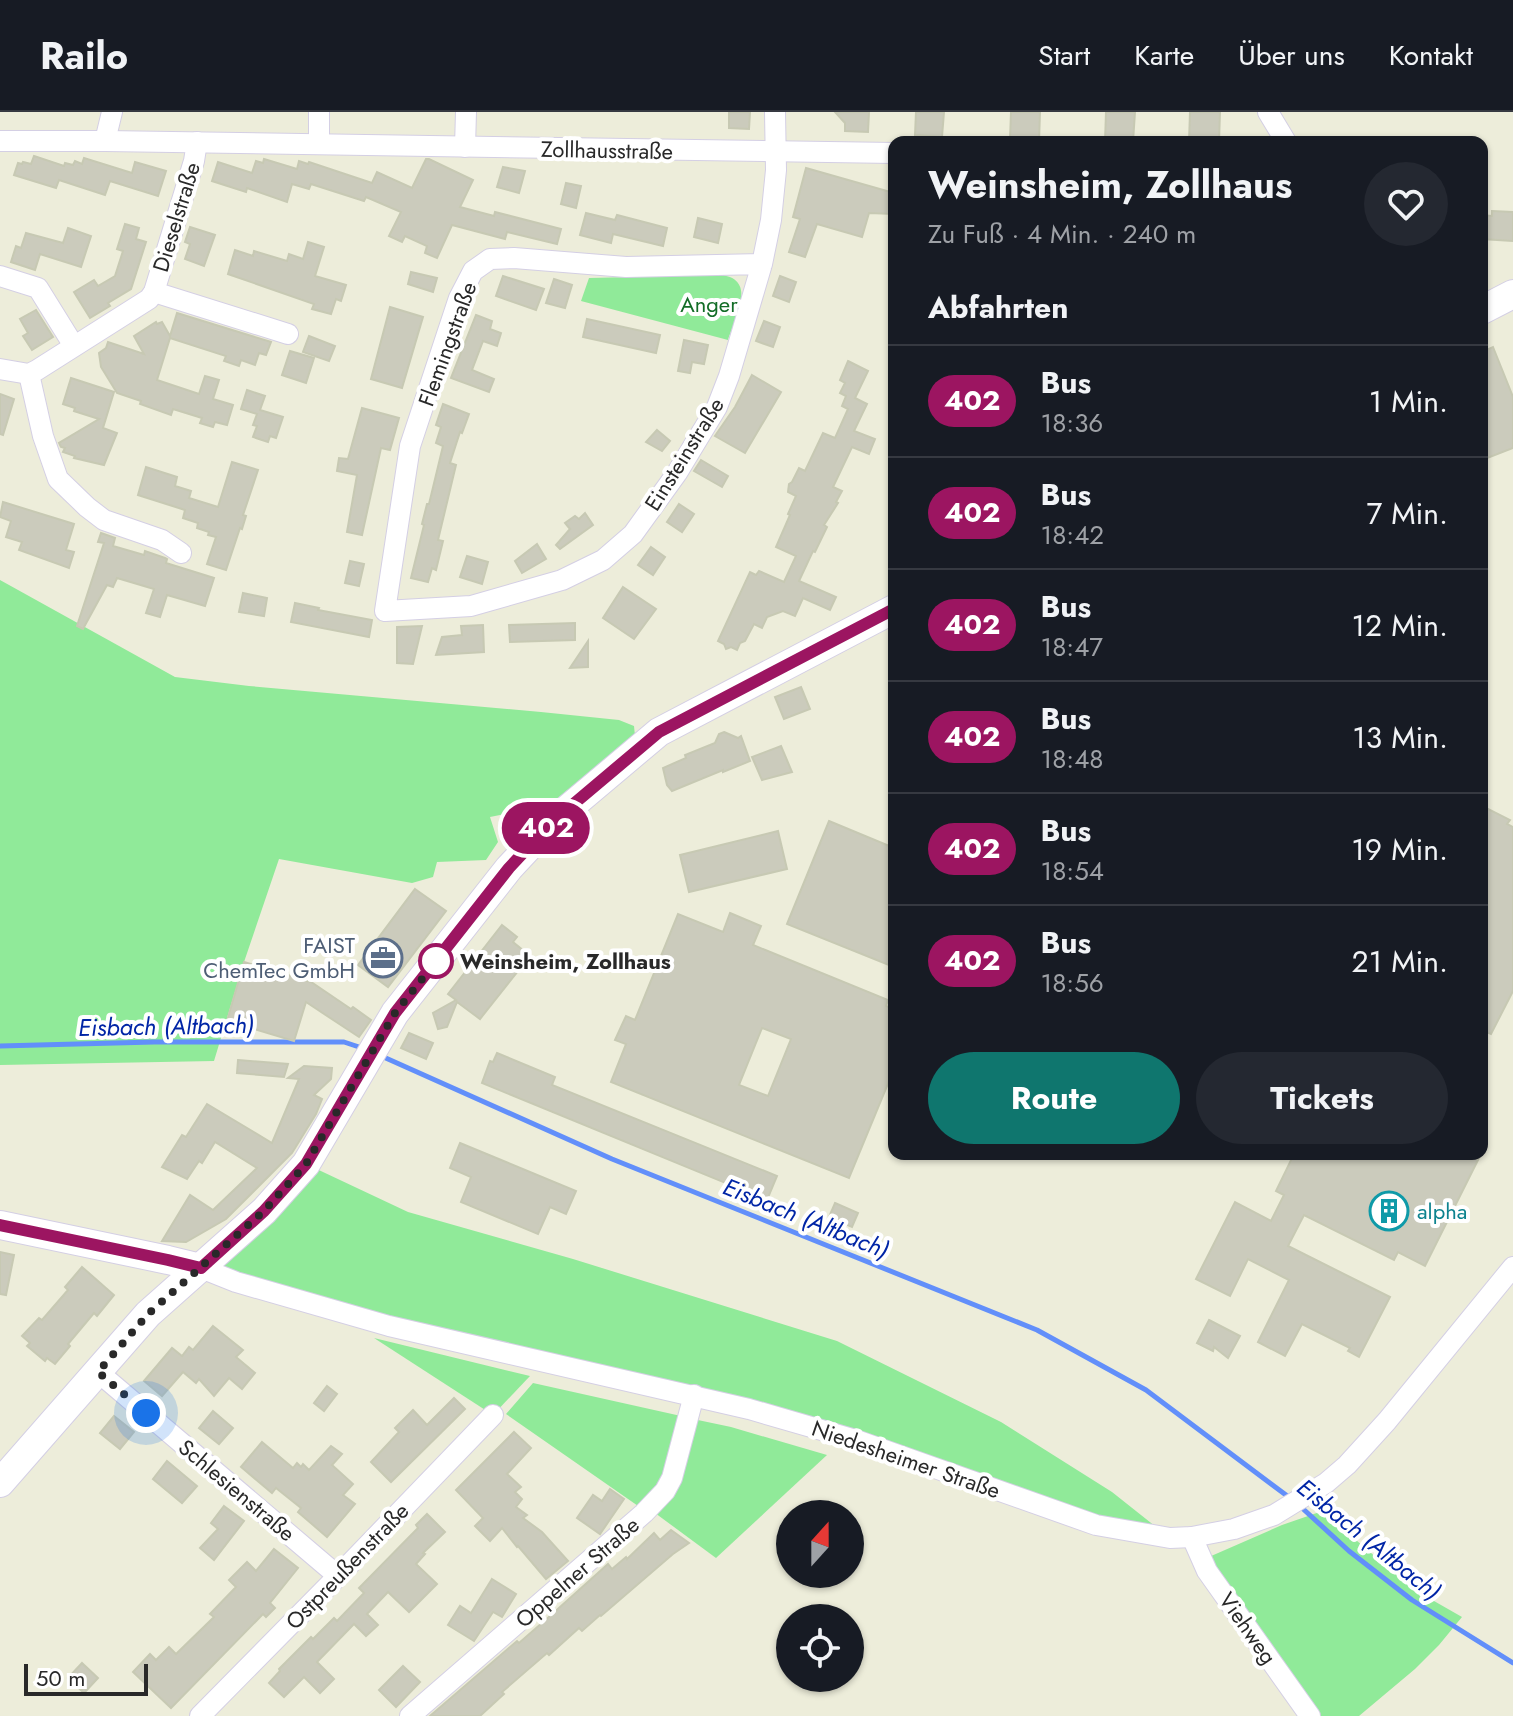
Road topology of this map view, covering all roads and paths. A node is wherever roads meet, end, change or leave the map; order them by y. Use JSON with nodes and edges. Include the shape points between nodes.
{"nodes":[{"id":1,"x":112,"y":112,"type":"edge"},
{"id":2,"x":319,"y":112,"type":"edge"},
{"id":3,"x":466,"y":112,"type":"edge"},
{"id":4,"x":775,"y":112,"type":"edge"},
{"id":5,"x":1268,"y":112,"type":"edge"},
{"id":6,"x":1282,"y":136,"type":"edge"},
{"id":7,"x":0,"y":141,"type":"edge"},
{"id":8,"x":105,"y":141,"type":"junction"},
{"id":9,"x":197,"y":142,"type":"junction"},
{"id":10,"x":319,"y":144,"type":"junction"},
{"id":11,"x":465,"y":147,"type":"junction"},
{"id":12,"x":774,"y":153,"type":"junction"},
{"id":13,"x":888,"y":153,"type":"edge"},
{"id":14,"x":762,"y":264,"type":"junction"},
{"id":15,"x":0,"y":276,"type":"edge"},
{"id":16,"x":154,"y":292,"type":"junction"},
{"id":17,"x":1513,"y":294,"type":"edge"},
{"id":18,"x":1488,"y":307,"type":"edge"},
{"id":19,"x":288,"y":334,"type":"dead end"},
{"id":20,"x":74,"y":346,"type":"junction"},
{"id":21,"x":0,"y":369,"type":"edge"},
{"id":22,"x":29,"y":374,"type":"junction"},
{"id":23,"x":181,"y":553,"type":"dead end"},
{"id":24,"x":385,"y":611,"type":"joint"},
{"id":25,"x":888,"y":612,"type":"edge"},
{"id":26,"x":0,"y":1225,"type":"edge"},
{"id":27,"x":1513,"y":1267,"type":"edge"},
{"id":28,"x":201,"y":1268,"type":"junction"},
{"id":29,"x":98,"y":1372,"type":"junction"},
{"id":30,"x":694,"y":1395,"type":"junction"},
{"id":31,"x":493,"y":1415,"type":"dead end"},
{"id":32,"x":0,"y":1483,"type":"edge"},
{"id":33,"x":1192,"y":1537,"type":"junction"},
{"id":34,"x":338,"y":1576,"type":"junction"},
{"id":35,"x":200,"y":1716,"type":"edge"},
{"id":36,"x":410,"y":1716,"type":"edge"},
{"id":37,"x":1310,"y":1716,"type":"edge"}],
"edges":[{"from":1,"to":8,"type":"street"},
{"from":2,"to":10,"type":"street"},
{"from":3,"to":11,"type":"street"},
{"from":4,"to":12,"type":"street","name":"Einsteinstraße"},
{"from":5,"to":6,"type":"street"},
{"from":7,"to":8,"type":"street","name":"Zollhausstraße"},
{"from":8,"to":9,"type":"street","name":"Zollhausstraße"},
{"from":9,"to":10,"type":"street","name":"Zollhausstraße"},
{"from":9,"to":16,"type":"street","name":"Dieselstraße"},
{"from":10,"to":11,"type":"street","name":"Zollhausstraße"},
{"from":11,"to":12,"type":"street","name":"Zollhausstraße"},
{"from":12,"to":13,"type":"street","name":"Zollhausstraße"},
{"from":12,"to":14,"type":"street","name":"Einsteinstraße","via":[[775,188]]},
{"from":14,"to":24,"type":"street","name":"Einsteinstraße","via":[[717,407],[633,534],[603,560],[562,580],[471,606]]},
{"from":14,"to":24,"type":"street","name":"Flemingstraße","via":[[626,267],[514,258],[490,259],[473,271],[459,298],[410,446]]},
{"from":15,"to":20,"type":"street","via":[[38,288]]},
{"from":16,"to":19,"type":"street","name":"Dieselstraße"},
{"from":16,"to":20,"type":"street","name":"Dieselstraße"},
{"from":17,"to":18,"type":"main road"},
{"from":20,"to":22,"type":"street","name":"Dieselstraße"},
{"from":21,"to":22,"type":"street"},
{"from":22,"to":23,"type":"street","via":[[58,479],[104,520],[162,540]]},
{"from":25,"to":28,"type":"main road","via":[[659,732],[561,814],[509,868],[395,1013],[306,1164]]},
{"from":26,"to":28,"type":"main road"},
{"from":27,"to":33,"type":"street","name":"Niedesheimer Straße","via":[[1387,1421],[1315,1492],[1274,1515]]},
{"from":28,"to":29,"type":"main road","via":[[148,1314]]},
{"from":28,"to":30,"type":"street","name":"Niedesheimer Straße","via":[[389,1326]]},
{"from":29,"to":32,"type":"main road"},
{"from":29,"to":34,"type":"street","name":"Schlesienstraße"},
{"from":30,"to":33,"type":"street","name":"Niedesheimer Straße","via":[[856,1440],[1096,1525]]},
{"from":30,"to":36,"type":"street","name":"Oppelner Straße","via":[[665,1491]]},
{"from":31,"to":34,"type":"street","name":"Ostpreußenstraße"},
{"from":33,"to":37,"type":"street","name":"Viehweg","via":[[1207,1571]]},
{"from":34,"to":35,"type":"street","name":"Ostpreußenstraße"}]}
